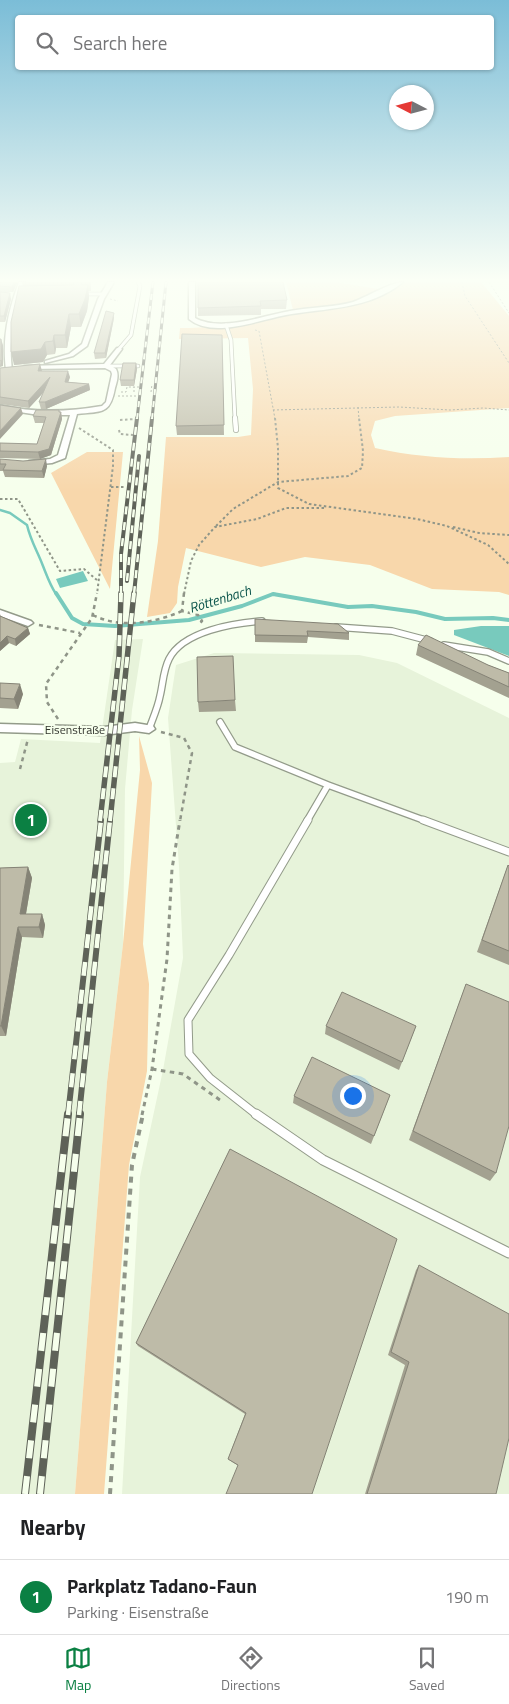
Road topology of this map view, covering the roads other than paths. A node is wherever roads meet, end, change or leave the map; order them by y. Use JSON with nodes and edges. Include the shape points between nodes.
{"nodes":[{"id":1,"x":7,"y":352,"type":"edge"},
{"id":2,"x":76,"y":352,"type":"edge"},
{"id":3,"x":117,"y":352,"type":"edge"},
{"id":4,"x":232,"y":352,"type":"edge"},
{"id":5,"x":106,"y":366,"type":"junction"},
{"id":6,"x":138,"y":366,"type":"edge"},
{"id":7,"x":24,"y":367,"type":"junction"},
{"id":8,"x":9,"y":370,"type":"junction"},
{"id":9,"x":0,"y":371,"type":"edge"},
{"id":10,"x":0,"y":407,"type":"edge"},
{"id":11,"x":74,"y":413,"type":"junction"},
{"id":12,"x":236,"y":430,"type":"dead end"},
{"id":13,"x":24,"y":463,"type":"edge"},
{"id":14,"x":0,"y":613,"type":"edge"},
{"id":15,"x":270,"y":621,"type":"edge"},
{"id":16,"x":28,"y":623,"type":"road end"},
{"id":17,"x":333,"y":627,"type":"edge"},
{"id":18,"x":434,"y":642,"type":"edge"},
{"id":19,"x":441,"y":644,"type":"edge"},
{"id":20,"x":457,"y":648,"type":"junction"},
{"id":21,"x":465,"y":656,"type":"edge"},
{"id":22,"x":509,"y":661,"type":"edge"},
{"id":23,"x":220,"y":722,"type":"dead end"},
{"id":24,"x":0,"y":728,"type":"edge"},
{"id":25,"x":149,"y":729,"type":"joint"},
{"id":26,"x":328,"y":785,"type":"junction"},
{"id":27,"x":509,"y":852,"type":"edge"},
{"id":28,"x":509,"y":1253,"type":"edge"}],
"edges":[{"from":1,"to":8,"type":"street"},
{"from":2,"to":7,"type":"street","via":[[58,360]]},
{"from":3,"to":5,"type":"street"},
{"from":4,"to":12,"type":"lane"},
{"from":5,"to":6,"type":"lane"},
{"from":5,"to":7,"type":"street"},
{"from":5,"to":11,"type":"street","via":[[116,374],[109,403],[104,408]]},
{"from":7,"to":8,"type":"street"},
{"from":8,"to":9,"type":"street"},
{"from":10,"to":11,"type":"street","via":[[44,415]]},
{"from":11,"to":13,"type":"street","via":[[62,456],[45,463]]},
{"from":14,"to":16,"type":"street"},
{"from":15,"to":25,"type":"lane","via":[[241,623],[202,632],[174,650],[162,678],[161,693]]},
{"from":17,"to":18,"type":"lane","via":[[392,631]]},
{"from":19,"to":20,"type":"lane"},
{"from":20,"to":21,"type":"lane"},
{"from":20,"to":22,"type":"lane","via":[[488,652]]},
{"from":23,"to":26,"type":"lane","via":[[235,747]]},
{"from":24,"to":25,"type":"street","name":"Eisenstraße"},
{"from":26,"to":27,"type":"lane"},
{"from":26,"to":28,"type":"lane","via":[[188,1020],[189,1054],[210,1078],[323,1160]]}]}
